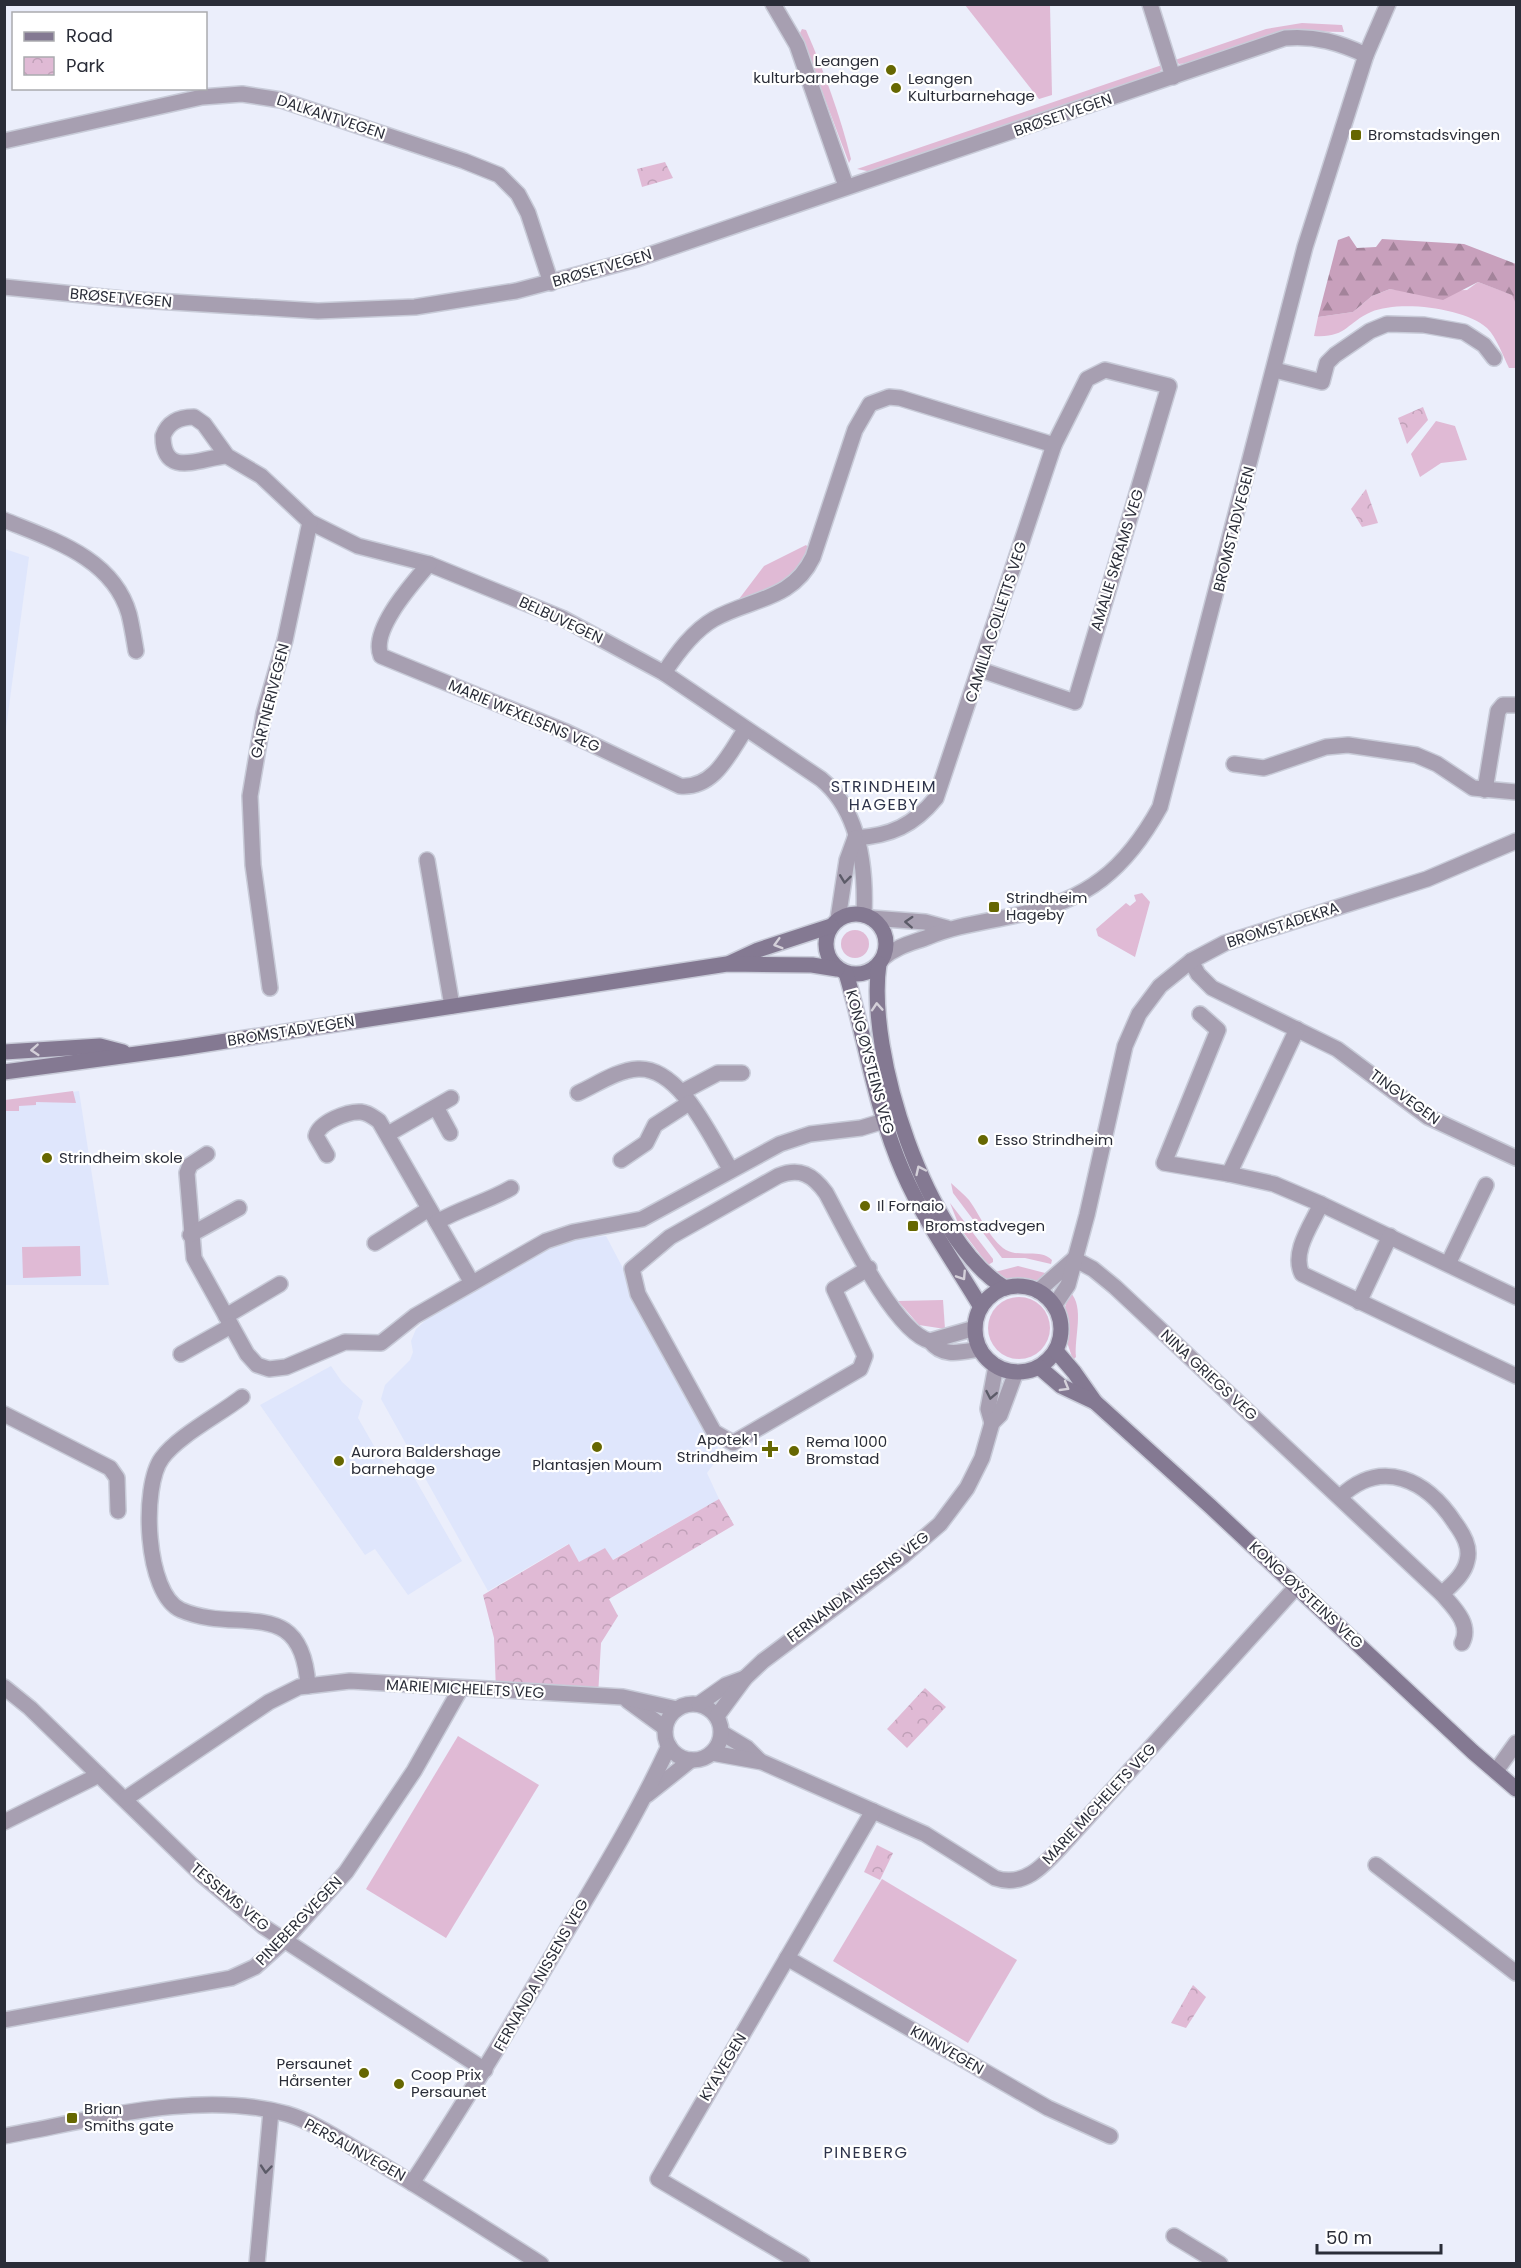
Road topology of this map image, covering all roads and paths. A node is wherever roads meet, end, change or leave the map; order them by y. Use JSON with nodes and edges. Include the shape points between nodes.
{"nodes":[{"id":1,"x":773,"y":4,"type":"edge"},
{"id":2,"x":1150,"y":4,"type":"edge"},
{"id":3,"x":1388,"y":4,"type":"edge"},
{"id":4,"x":1366,"y":55,"type":"junction"},
{"id":5,"x":1173,"y":77,"type":"junction"},
{"id":6,"x":4,"y":141,"type":"edge"},
{"id":7,"x":846,"y":186,"type":"junction"},
{"id":8,"x":551,"y":283,"type":"junction"},
{"id":9,"x":4,"y":287,"type":"edge"},
{"id":10,"x":1494,"y":358,"type":"dead end"},
{"id":11,"x":1105,"y":370,"type":"joint"},
{"id":12,"x":1275,"y":370,"type":"junction"},
{"id":13,"x":1054,"y":445,"type":"junction"},
{"id":14,"x":227,"y":456,"type":"dead end"},
{"id":15,"x":4,"y":520,"type":"edge"},
{"id":16,"x":310,"y":522,"type":"junction"},
{"id":17,"x":429,"y":564,"type":"junction"},
{"id":18,"x":136,"y":651,"type":"dead end"},
{"id":19,"x":981,"y":670,"type":"junction"},
{"id":20,"x":664,"y":674,"type":"junction"},
{"id":21,"x":1516,"y":705,"type":"edge"},
{"id":22,"x":745,"y":730,"type":"junction"},
{"id":23,"x":1234,"y":764,"type":"dead end"},
{"id":24,"x":1485,"y":790,"type":"junction"},
{"id":25,"x":1516,"y":792,"type":"edge"},
{"id":26,"x":855,"y":838,"type":"junction"},
{"id":27,"x":1516,"y":841,"type":"edge"},
{"id":28,"x":427,"y":860,"type":"dead end"},
{"id":29,"x":867,"y":916,"type":"junction"},
{"id":30,"x":834,"y":923,"type":"junction"},
{"id":31,"x":947,"y":928,"type":"junction"},
{"id":32,"x":881,"y":961,"type":"junction"},
{"id":33,"x":1191,"y":961,"type":"junction"},
{"id":34,"x":727,"y":964,"type":"junction"},
{"id":35,"x":842,"y":971,"type":"junction"},
{"id":36,"x":270,"y":988,"type":"dead end"},
{"id":37,"x":452,"y":1006,"type":"junction"},
{"id":38,"x":1200,"y":1014,"type":"dead end"},
{"id":39,"x":1297,"y":1029,"type":"junction"},
{"id":40,"x":4,"y":1052,"type":"edge"},
{"id":41,"x":130,"y":1054,"type":"junction"},
{"id":42,"x":22,"y":1070,"type":"junction"},
{"id":43,"x":4,"y":1071,"type":"edge"},
{"id":44,"x":742,"y":1073,"type":"dead end"},
{"id":45,"x":4,"y":1078,"type":"edge"},
{"id":46,"x":578,"y":1093,"type":"dead end"},
{"id":47,"x":686,"y":1097,"type":"junction"},
{"id":48,"x":451,"y":1098,"type":"dead end"},
{"id":49,"x":436,"y":1107,"type":"junction"},
{"id":50,"x":884,"y":1121,"type":"junction"},
{"id":51,"x":450,"y":1133,"type":"dead end"},
{"id":52,"x":388,"y":1134,"type":"junction"},
{"id":53,"x":207,"y":1154,"type":"dead end"},
{"id":54,"x":327,"y":1155,"type":"dead end"},
{"id":55,"x":1516,"y":1158,"type":"edge"},
{"id":56,"x":621,"y":1160,"type":"dead end"},
{"id":57,"x":731,"y":1170,"type":"junction"},
{"id":58,"x":1229,"y":1174,"type":"junction"},
{"id":59,"x":1486,"y":1185,"type":"dead end"},
{"id":60,"x":511,"y":1188,"type":"dead end"},
{"id":61,"x":1321,"y":1204,"type":"junction"},
{"id":62,"x":239,"y":1208,"type":"dead end"},
{"id":63,"x":433,"y":1216,"type":"junction"},
{"id":64,"x":190,"y":1235,"type":"junction"},
{"id":65,"x":1390,"y":1236,"type":"junction"},
{"id":66,"x":375,"y":1243,"type":"dead end"},
{"id":67,"x":1074,"y":1258,"type":"junction"},
{"id":68,"x":1448,"y":1264,"type":"junction"},
{"id":69,"x":869,"y":1268,"type":"junction"},
{"id":70,"x":472,"y":1283,"type":"junction"},
{"id":71,"x":280,"y":1284,"type":"dead end"},
{"id":72,"x":1005,"y":1288,"type":"junction"},
{"id":73,"x":1038,"y":1291,"type":"junction"},
{"id":74,"x":1516,"y":1297,"type":"edge"},
{"id":75,"x":1359,"y":1302,"type":"junction"},
{"id":76,"x":1054,"y":1306,"type":"junction"},
{"id":77,"x":981,"y":1307,"type":"junction"},
{"id":78,"x":229,"y":1321,"type":"junction"},
{"id":79,"x":975,"y":1328,"type":"junction"},
{"id":80,"x":930,"y":1341,"type":"junction"},
{"id":81,"x":980,"y":1349,"type":"junction"},
{"id":82,"x":1056,"y":1351,"type":"junction"},
{"id":83,"x":181,"y":1354,"type":"dead end"},
{"id":84,"x":996,"y":1366,"type":"junction"},
{"id":85,"x":1039,"y":1367,"type":"junction"},
{"id":86,"x":1016,"y":1372,"type":"junction"},
{"id":87,"x":1516,"y":1376,"type":"edge"},
{"id":88,"x":242,"y":1397,"type":"dead end"},
{"id":89,"x":1095,"y":1402,"type":"junction"},
{"id":90,"x":4,"y":1414,"type":"edge"},
{"id":91,"x":992,"y":1423,"type":"junction"},
{"id":92,"x":1340,"y":1497,"type":"junction"},
{"id":93,"x":118,"y":1510,"type":"dead end"},
{"id":94,"x":1296,"y":1587,"type":"junction"},
{"id":95,"x":1442,"y":1594,"type":"junction"},
{"id":96,"x":1462,"y":1643,"type":"dead end"},
{"id":97,"x":745,"y":1678,"type":"junction"},
{"id":98,"x":308,"y":1686,"type":"junction"},
{"id":99,"x":4,"y":1687,"type":"edge"},
{"id":100,"x":461,"y":1688,"type":"junction"},
{"id":101,"x":623,"y":1697,"type":"junction"},
{"id":102,"x":699,"y":1704,"type":"junction"},
{"id":103,"x":677,"y":1709,"type":"junction"},
{"id":104,"x":717,"y":1716,"type":"junction"},
{"id":105,"x":665,"y":1728,"type":"junction"},
{"id":106,"x":722,"y":1733,"type":"junction"},
{"id":107,"x":1516,"y":1743,"type":"edge"},
{"id":108,"x":669,"y":1746,"type":"junction"},
{"id":109,"x":712,"y":1753,"type":"junction"},
{"id":110,"x":691,"y":1760,"type":"junction"},
{"id":111,"x":759,"y":1760,"type":"junction"},
{"id":112,"x":1496,"y":1771,"type":"junction"},
{"id":113,"x":99,"y":1775,"type":"junction"},
{"id":114,"x":1516,"y":1789,"type":"edge"},
{"id":115,"x":647,"y":1795,"type":"junction"},
{"id":116,"x":125,"y":1799,"type":"junction"},
{"id":117,"x":873,"y":1811,"type":"junction"},
{"id":118,"x":4,"y":1822,"type":"edge"},
{"id":119,"x":1376,"y":1865,"type":"dead end"},
{"id":120,"x":285,"y":1940,"type":"junction"},
{"id":121,"x":787,"y":1958,"type":"junction"},
{"id":122,"x":1516,"y":1973,"type":"edge"},
{"id":123,"x":4,"y":2020,"type":"edge"},
{"id":124,"x":485,"y":2070,"type":"junction"},
{"id":125,"x":271,"y":2111,"type":"junction"},
{"id":126,"x":4,"y":2136,"type":"edge"},
{"id":127,"x":1110,"y":2136,"type":"dead end"},
{"id":128,"x":412,"y":2183,"type":"junction"},
{"id":129,"x":1174,"y":2236,"type":"dead end"},
{"id":130,"x":257,"y":2264,"type":"edge"},
{"id":131,"x":541,"y":2264,"type":"edge"},
{"id":132,"x":802,"y":2264,"type":"edge"},
{"id":133,"x":1220,"y":2264,"type":"edge"}],
"edges":[{"from":1,"to":7,"type":"street","via":[[797,45]]},
{"from":2,"to":5,"type":"street"},
{"from":3,"to":4,"type":"street","name":"BROMSTADVEGEN"},
{"from":4,"to":5,"type":"street","name":"BRØSETVEGEN","via":[[1317,38],[1285,38]]},
{"from":4,"to":12,"type":"street","name":"BROMSTADVEGEN","via":[[1305,247]]},
{"from":5,"to":7,"type":"street","name":"BRØSETVEGEN"},
{"from":6,"to":8,"type":"street","name":"DALKANTVEGEN","via":[[202,97],[242,94],[281,100],[499,175],[518,194],[528,213]]},
{"from":7,"to":8,"type":"street","name":"BRØSETVEGEN","via":[[643,257]]},
{"from":8,"to":9,"type":"street","name":"BRØSETVEGEN","via":[[415,307],[318,311]]},
{"from":10,"to":12,"type":"street","via":[[1484,345],[1464,332],[1401,323],[1379,326],[1335,356],[1328,363],[1322,382]]},
{"from":11,"to":13,"type":"street","name":"CAMILLA COLLETTS VEG","via":[[1087,380]]},
{"from":11,"to":19,"type":"street","name":"AMALIE SKRAMS VEG","via":[[1169,386],[1075,702]]},
{"from":12,"to":31,"type":"street","name":"BROMSTADVEGEN","via":[[1172,770],[1160,807],[1143,838],[1097,884],[1064,903]]},
{"from":13,"to":19,"type":"street","name":"CAMILLA COLLETTS VEG"},
{"from":13,"to":20,"type":"street","via":[[900,398],[889,397],[870,404],[855,430],[813,557],[802,576],[778,594],[716,618],[694,633]]},
{"from":14,"to":16,"type":"street","name":"BELBUVEGEN","via":[[261,476]]},
{"from":15,"to":18,"type":"street","via":[[87,558],[104,573],[129,613]]},
{"from":16,"to":17,"type":"street","name":"BELBUVEGEN","via":[[358,546]]},
{"from":16,"to":36,"type":"street","name":"GARTNERIVEGEN","via":[[285,640],[264,713],[250,796],[253,865]]},
{"from":17,"to":20,"type":"street","name":"BELBUVEGEN","via":[[562,618]]},
{"from":17,"to":22,"type":"street","name":"MARIE WEXELSENS VEG","via":[[391,613],[383,630],[381,656],[564,730],[680,786],[699,785],[707,780]]},
{"from":19,"to":26,"type":"street","name":"CAMILLA COLLETTS VEG","via":[[936,798],[906,827],[875,837]]},
{"from":20,"to":22,"type":"street","name":"BELBUVEGEN"},
{"from":21,"to":24,"type":"street","via":[[1503,705],[1498,711]]},
{"from":22,"to":26,"type":"street","name":"BELBUVEGEN","via":[[831,787],[848,809]]},
{"from":23,"to":24,"type":"street","via":[[1264,768],[1326,747],[1348,746],[1416,755],[1437,764],[1461,782]]},
{"from":24,"to":25,"type":"street"},
{"from":26,"to":29,"type":"street","name":"BELBUVEGEN","via":[[862,858]]},
{"from":26,"to":30,"type":"street","name":"BELBUVEGEN","one_way":true},
{"from":27,"to":33,"type":"street","name":"BROMSTADEKRA","via":[[1427,879],[1225,943]]},
{"from":28,"to":37,"type":"street"},
{"from":29,"to":30,"type":"main road","via":[[846,915]]},
{"from":31,"to":29,"type":"street","name":"BROMSTADVEGEN","one_way":true},
{"from":29,"to":32,"type":"main road","via":[[885,936]]},
{"from":30,"to":34,"type":"main road","name":"BROMSTADVEGEN","one_way":true},
{"from":30,"to":35,"type":"main road","via":[[825,944],[826,954]]},
{"from":31,"to":32,"type":"street","name":"BROMSTADVEGEN","via":[[901,946]]},
{"from":32,"to":35,"type":"main road","via":[[864,974]]},
{"from":72,"to":32,"type":"main road","name":"KONG ØYSTEINS VEG","one_way":true,"via":[[985,1272],[954,1232],[908,1143],[882,1050],[876,998]]},
{"from":33,"to":39,"type":"street","name":"TINGVEGEN","via":[[1212,988]]},
{"from":33,"to":67,"type":"street","name":"BROMSTADEKRA","via":[[1160,986],[1131,1030]]},
{"from":34,"to":35,"type":"main road","name":"BROMSTADVEGEN","via":[[812,965]]},
{"from":34,"to":37,"type":"main road","name":"BROMSTADVEGEN"},
{"from":35,"to":50,"type":"main road","name":"KONG ØYSTEINS VEG"},
{"from":37,"to":41,"type":"main road","name":"BROMSTADVEGEN"},
{"from":38,"to":58,"type":"street","via":[[1218,1030],[1164,1162]]},
{"from":39,"to":55,"type":"street","name":"TINGVEGEN","via":[[1352,1058],[1428,1117]]},
{"from":39,"to":58,"type":"street"},
{"from":41,"to":40,"type":"main road","name":"BROMSTADVEGEN","one_way":true,"via":[[100,1046]]},
{"from":41,"to":42,"type":"main road","name":"BROMSTADVEGEN"},
{"from":42,"to":43,"type":"main road","name":"BROMSTADVEGEN"},
{"from":42,"to":45,"type":"street","name":"BROMSTADVEGEN"},
{"from":44,"to":47,"type":"street","via":[[718,1073]]},
{"from":46,"to":47,"type":"street","via":[[639,1069],[660,1075]]},
{"from":47,"to":56,"type":"street","via":[[655,1125],[646,1143]]},
{"from":47,"to":57,"type":"street"},
{"from":48,"to":49,"type":"street"},
{"from":49,"to":51,"type":"street"},
{"from":49,"to":52,"type":"street"},
{"from":50,"to":57,"type":"street","via":[[795,1138]]},
{"from":50,"to":77,"type":"main road","name":"KONG ØYSTEINS VEG","one_way":true,"via":[[916,1200]]},
{"from":52,"to":54,"type":"street","via":[[371,1115],[344,1114],[316,1133]]},
{"from":52,"to":63,"type":"street"},
{"from":53,"to":64,"type":"street","via":[[188,1169]]},
{"from":57,"to":70,"type":"street","via":[[642,1219],[558,1236]]},
{"from":58,"to":61,"type":"street","via":[[1274,1184]]},
{"from":59,"to":68,"type":"street"},
{"from":60,"to":63,"type":"street","via":[[486,1202]]},
{"from":61,"to":65,"type":"street"},
{"from":61,"to":75,"type":"street","via":[[1299,1252],[1300,1269],[1305,1276]]},
{"from":62,"to":64,"type":"street"},
{"from":63,"to":66,"type":"street"},
{"from":63,"to":70,"type":"street"},
{"from":64,"to":78,"type":"street","via":[[194,1258]]},
{"from":65,"to":68,"type":"street"},
{"from":65,"to":75,"type":"street"},
{"from":67,"to":73,"type":"street"},
{"from":67,"to":76,"type":"street","name":"BROMSTADEKRA","via":[[1068,1285]]},
{"from":67,"to":92,"type":"street","name":"NINA GRIEGS VEG","via":[[1115,1287]]},
{"from":68,"to":74,"type":"street"},
{"from":69,"to":69,"type":"street","via":[[817,1180],[794,1171],[778,1176],[670,1237],[632,1269],[638,1294],[714,1432],[733,1443],[860,1369],[866,1356],[834,1289]]},
{"from":69,"to":80,"type":"street","via":[[904,1325],[921,1339]]},
{"from":70,"to":78,"type":"street","via":[[415,1316],[381,1343],[345,1342],[276,1369],[252,1362]]},
{"from":71,"to":78,"type":"street"},
{"from":72,"to":73,"type":"main road"},
{"from":72,"to":77,"type":"main road"},
{"from":73,"to":76,"type":"main road"},
{"from":75,"to":87,"type":"street"},
{"from":76,"to":82,"type":"main road","via":[[1061,1326]]},
{"from":77,"to":79,"type":"main road"},
{"from":78,"to":83,"type":"street"},
{"from":79,"to":80,"type":"street"},
{"from":79,"to":81,"type":"main road"},
{"from":80,"to":81,"type":"street","via":[[938,1351],[947,1353]]},
{"from":81,"to":84,"type":"main road"},
{"from":82,"to":85,"type":"main road"},
{"from":82,"to":89,"type":"main road","name":"KONG ØYSTEINS VEG"},
{"from":84,"to":86,"type":"main road"},
{"from":84,"to":91,"type":"street","name":"FERNANDA NISSENS VEG","one_way":true,"via":[[988,1409]]},
{"from":85,"to":86,"type":"main road"},
{"from":85,"to":89,"type":"main road","name":"KONG ØYSTEINS VEG","one_way":true,"via":[[1061,1386]]},
{"from":86,"to":91,"type":"street","name":"FERNANDA NISSENS VEG","via":[[1000,1415]]},
{"from":88,"to":98,"type":"street","via":[[183,1438],[161,1459],[152,1489],[153,1562],[163,1595],[180,1610],[219,1619],[257,1620],[292,1636],[300,1647]]},
{"from":89,"to":94,"type":"main road","name":"KONG ØYSTEINS VEG"},
{"from":90,"to":93,"type":"street","via":[[110,1468],[117,1478]]},
{"from":91,"to":97,"type":"street","name":"FERNANDA NISSENS VEG","via":[[976,1472],[940,1524],[903,1556],[783,1643]]},
{"from":92,"to":95,"type":"street","name":"NINA GRIEGS VEG"},
{"from":92,"to":95,"type":"street","via":[[1359,1482],[1381,1477],[1406,1479],[1429,1492],[1454,1520],[1468,1550],[1465,1568]]},
{"from":94,"to":112,"type":"main road","name":"KONG ØYSTEINS VEG"},
{"from":94,"to":117,"type":"street","name":"MARIE MICHELETS VEG","via":[[1069,1838],[1029,1876],[1008,1882],[995,1878],[944,1844]]},
{"from":95,"to":96,"type":"street","name":"NINA GRIEGS VEG","via":[[1461,1617],[1465,1632]]},
{"from":97,"to":102,"type":"street","name":"FERNANDA NISSENS VEG","via":[[726,1685]]},
{"from":97,"to":104,"type":"street","name":"FERNANDA NISSENS VEG"},
{"from":98,"to":100,"type":"street","name":"MARIE MICHELETS VEG","via":[[350,1681]]},
{"from":98,"to":116,"type":"street","name":"MARIE MICHELETS VEG","via":[[269,1702]]},
{"from":99,"to":113,"type":"street","name":"TESSEMS VEG"},
{"from":100,"to":101,"type":"street","name":"MARIE MICHELETS VEG"},
{"from":100,"to":120,"type":"street","name":"PINEBERGVEGEN","via":[[414,1771],[346,1872]]},
{"from":101,"to":103,"type":"street","name":"MARIE MICHELETS VEG"},
{"from":101,"to":105,"type":"street"},
{"from":102,"to":103,"type":"street"},
{"from":102,"to":104,"type":"street"},
{"from":103,"to":105,"type":"street"},
{"from":104,"to":106,"type":"street"},
{"from":105,"to":108,"type":"street"},
{"from":106,"to":109,"type":"street"},
{"from":106,"to":111,"type":"street","name":"MARIE MICHELETS VEG"},
{"from":107,"to":112,"type":"street"},
{"from":108,"to":110,"type":"street"},
{"from":108,"to":115,"type":"street","name":"FERNANDA NISSENS VEG"},
{"from":109,"to":110,"type":"street"},
{"from":109,"to":111,"type":"street","name":"MARIE MICHELETS VEG"},
{"from":110,"to":115,"type":"street","name":"FERNANDA NISSENS VEG"},
{"from":111,"to":117,"type":"street","name":"MARIE MICHELETS VEG"},
{"from":112,"to":114,"type":"main road","name":"KONG ØYSTEINS VEG"},
{"from":113,"to":116,"type":"street","name":"TESSEMS VEG"},
{"from":113,"to":118,"type":"street"},
{"from":115,"to":124,"type":"street","name":"FERNANDA NISSENS VEG"},
{"from":116,"to":120,"type":"street","name":"TESSEMS VEG","via":[[202,1875]]},
{"from":117,"to":121,"type":"street","name":"KYAVEGEN"},
{"from":119,"to":122,"type":"street"},
{"from":120,"to":123,"type":"street","name":"PINEBERGVEGEN","via":[[255,1967],[231,1978]]},
{"from":120,"to":124,"type":"street","name":"TESSEMS VEG"},
{"from":121,"to":127,"type":"street","name":"KINNVEGEN","via":[[1048,2108]]},
{"from":121,"to":132,"type":"street","name":"KYAVEGEN","via":[[658,2179]]},
{"from":124,"to":128,"type":"street","name":"FERNANDA NISSENS VEG"},
{"from":125,"to":126,"type":"street","name":"PERSAUNVEGEN","via":[[168,2107]]},
{"from":125,"to":128,"type":"street","name":"PERSAUNVEGEN","via":[[289,2114],[317,2127]]},
{"from":125,"to":130,"type":"street","one_way":true},
{"from":128,"to":131,"type":"street","name":"PERSAUNVEGEN"},
{"from":129,"to":133,"type":"street"}]}
